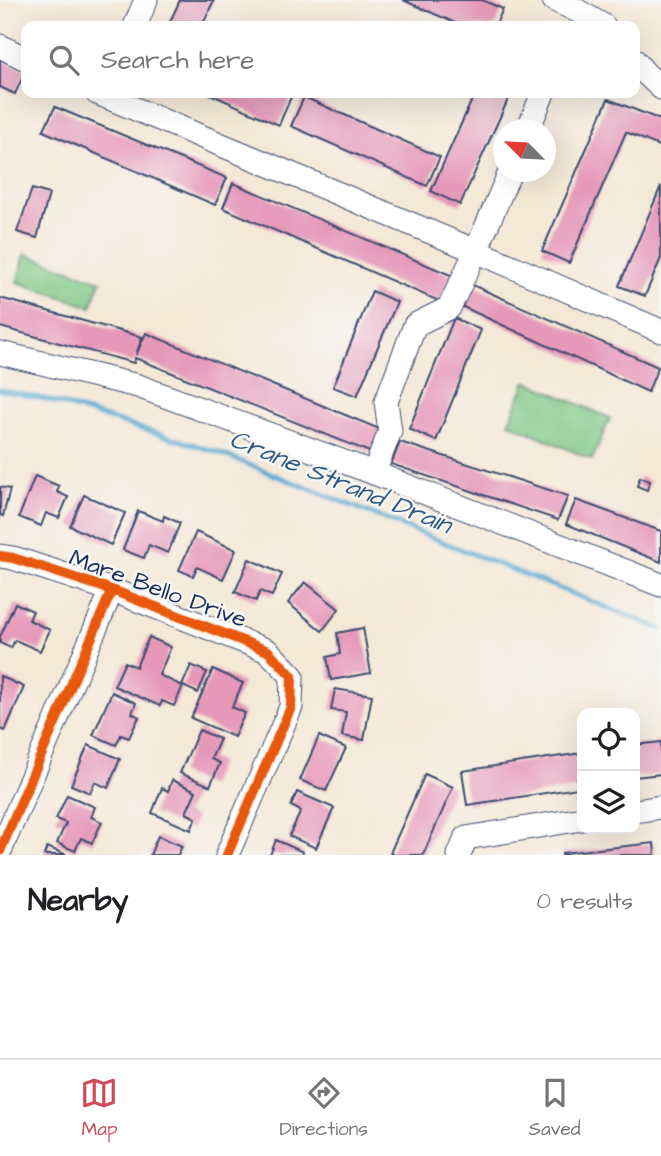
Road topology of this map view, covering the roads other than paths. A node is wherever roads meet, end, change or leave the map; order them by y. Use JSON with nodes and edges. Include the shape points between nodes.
{"nodes":[{"id":1,"x":146,"y":0,"type":"edge"},
{"id":2,"x":554,"y":0,"type":"edge"},
{"id":3,"x":574,"y":19,"type":"edge"},
{"id":4,"x":137,"y":21,"type":"edge"},
{"id":5,"x":0,"y":46,"type":"edge"},
{"id":6,"x":21,"y":56,"type":"edge"},
{"id":7,"x":640,"y":67,"type":"edge"},
{"id":8,"x":661,"y":88,"type":"edge"},
{"id":9,"x":113,"y":98,"type":"edge"},
{"id":10,"x":541,"y":98,"type":"edge"},
{"id":11,"x":532,"y":119,"type":"edge"},
{"id":12,"x":506,"y":182,"type":"edge"},
{"id":13,"x":476,"y":251,"type":"junction"},
{"id":14,"x":661,"y":331,"type":"edge"},
{"id":15,"x":0,"y":353,"type":"edge"},
{"id":16,"x":374,"y":473,"type":"junction"},
{"id":17,"x":0,"y":556,"type":"edge"},
{"id":18,"x":661,"y":584,"type":"edge"},
{"id":19,"x":112,"y":590,"type":"junction"},
{"id":20,"x":661,"y":807,"type":"edge"},
{"id":21,"x":640,"y":810,"type":"edge"},
{"id":22,"x":577,"y":821,"type":"edge"},
{"id":23,"x":1,"y":844,"type":"edge"},
{"id":24,"x":227,"y":855,"type":"edge"},
{"id":25,"x":458,"y":855,"type":"edge"}],
"edges":[{"from":1,"to":4,"type":"street"},
{"from":2,"to":3,"type":"street"},
{"from":5,"to":6,"type":"street"},
{"from":7,"to":8,"type":"street"},
{"from":9,"to":13,"type":"street"},
{"from":10,"to":11,"type":"street"},
{"from":12,"to":13,"type":"street"},
{"from":13,"to":14,"type":"street"},
{"from":13,"to":16,"type":"street","via":[[449,308],[415,325],[386,402],[390,432]]},
{"from":15,"to":16,"type":"street","via":[[138,386]]},
{"from":16,"to":18,"type":"street"},
{"from":17,"to":19,"type":"street","name":"Mare Bello Drive"},
{"from":19,"to":23,"type":"street"},
{"from":19,"to":24,"type":"street","name":"Mare Bello Drive","via":[[268,651],[292,676],[291,707]]},
{"from":20,"to":21,"type":"street"},
{"from":22,"to":25,"type":"street","via":[[466,838]]}]}
